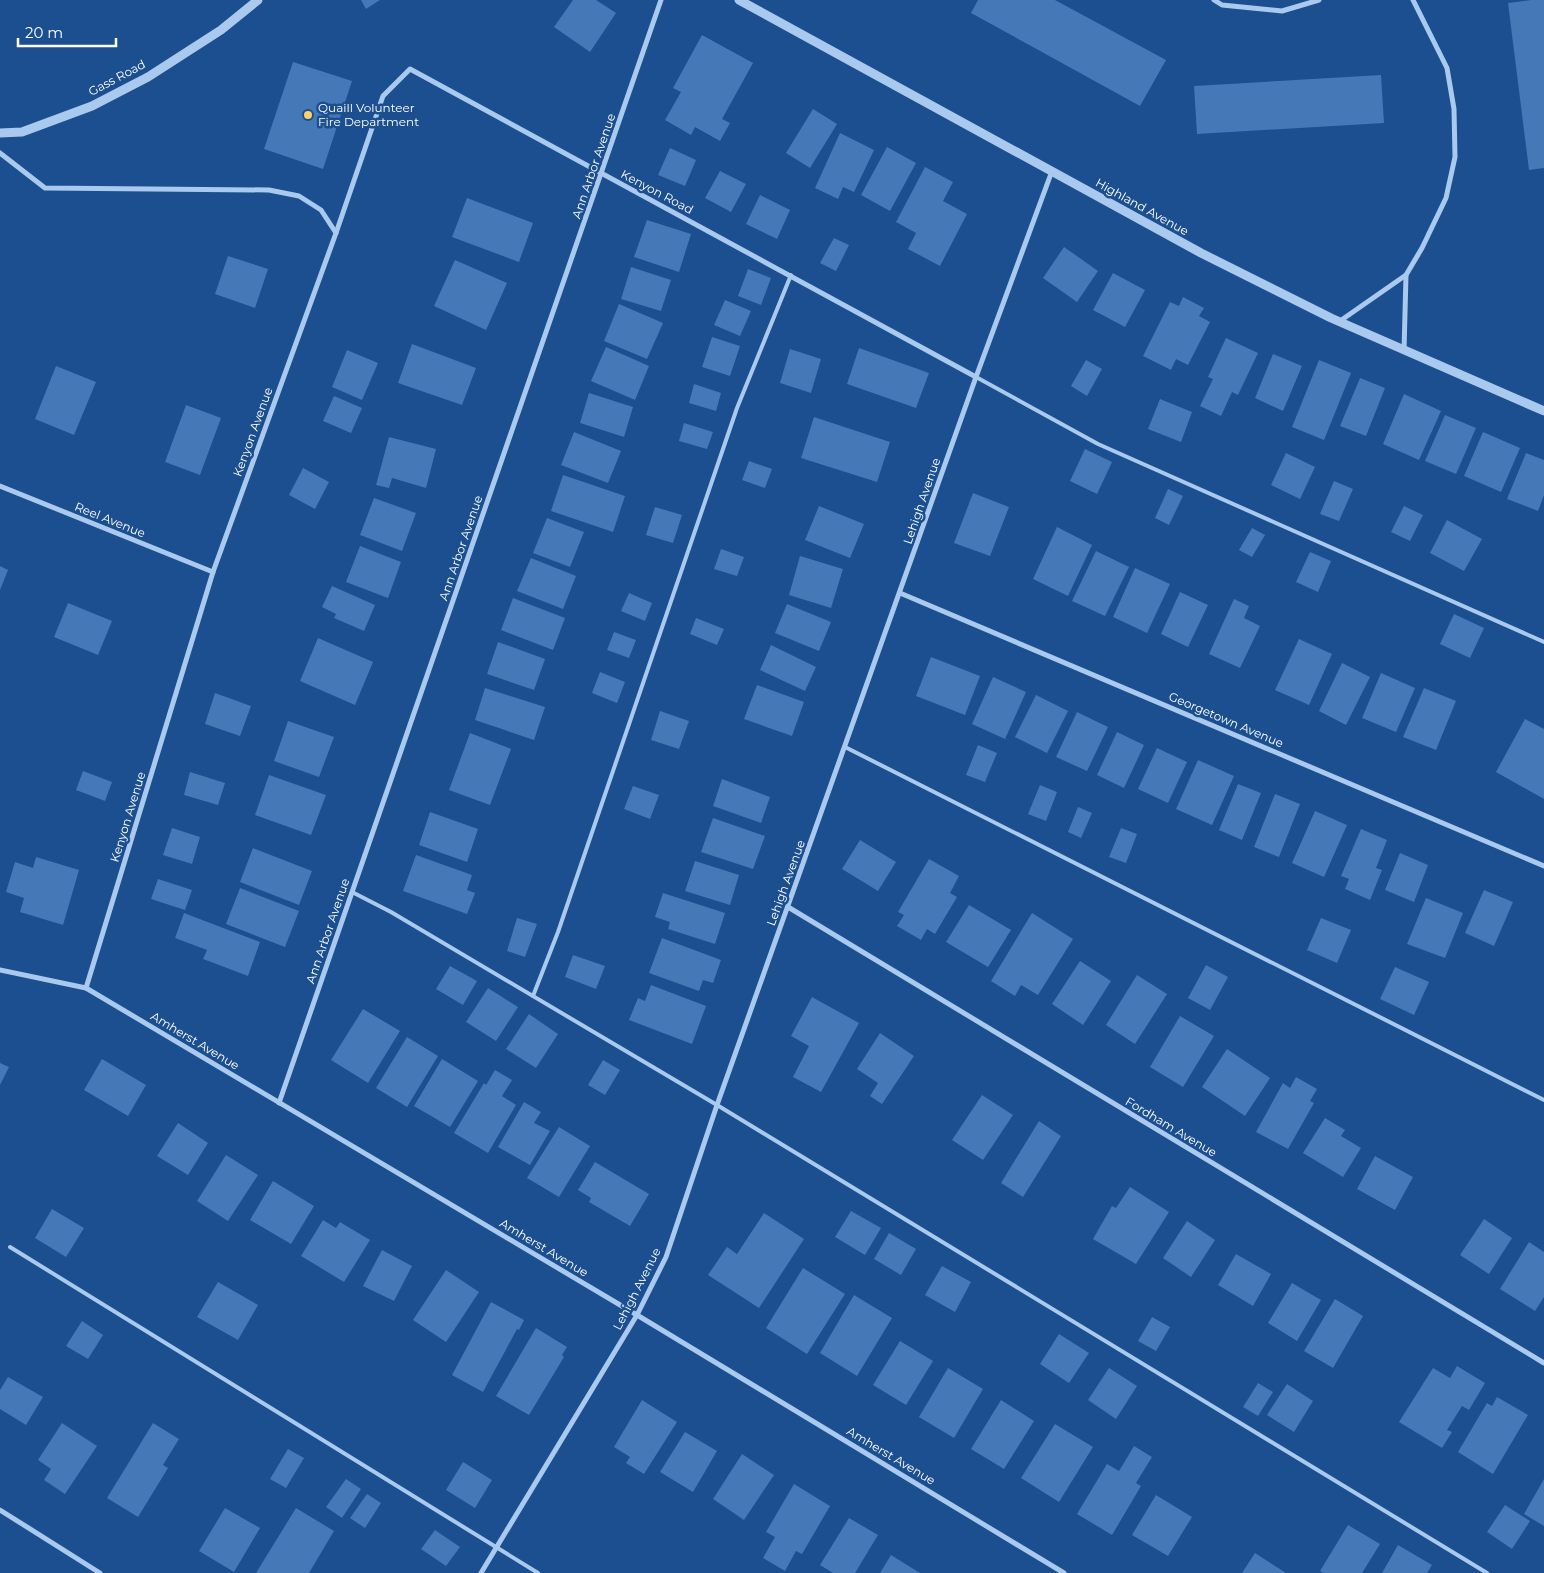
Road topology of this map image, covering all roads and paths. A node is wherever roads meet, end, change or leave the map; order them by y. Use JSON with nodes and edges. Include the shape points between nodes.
{"nodes":[{"id":1,"x":258,"y":0,"type":"edge"},
{"id":2,"x":661,"y":0,"type":"edge"},
{"id":3,"x":739,"y":0,"type":"edge"},
{"id":4,"x":1214,"y":0,"type":"edge"},
{"id":5,"x":1319,"y":0,"type":"edge"},
{"id":6,"x":1413,"y":0,"type":"edge"},
{"id":7,"x":0,"y":133,"type":"edge"},
{"id":8,"x":0,"y":153,"type":"edge"},
{"id":9,"x":1052,"y":171,"type":"junction"},
{"id":10,"x":602,"y":174,"type":"junction"},
{"id":11,"x":336,"y":233,"type":"junction"},
{"id":12,"x":791,"y":275,"type":"junction"},
{"id":13,"x":1406,"y":275,"type":"junction"},
{"id":14,"x":1340,"y":321,"type":"junction"},
{"id":15,"x":1404,"y":351,"type":"junction"},
{"id":16,"x":976,"y":377,"type":"junction"},
{"id":17,"x":1544,"y":412,"type":"edge"},
{"id":18,"x":0,"y":486,"type":"edge"},
{"id":19,"x":213,"y":572,"type":"junction"},
{"id":20,"x":900,"y":593,"type":"junction"},
{"id":21,"x":1544,"y":642,"type":"edge"},
{"id":22,"x":845,"y":747,"type":"junction"},
{"id":23,"x":1544,"y":866,"type":"edge"},
{"id":24,"x":352,"y":892,"type":"junction"},
{"id":25,"x":788,"y":907,"type":"junction"},
{"id":26,"x":0,"y":970,"type":"edge"},
{"id":27,"x":86,"y":988,"type":"junction"},
{"id":28,"x":533,"y":996,"type":"junction"},
{"id":29,"x":1544,"y":1100,"type":"edge"},
{"id":30,"x":279,"y":1103,"type":"junction"},
{"id":31,"x":717,"y":1105,"type":"junction"},
{"id":32,"x":10,"y":1247,"type":"dead end"},
{"id":33,"x":637,"y":1315,"type":"junction"},
{"id":34,"x":1544,"y":1363,"type":"edge"},
{"id":35,"x":0,"y":1510,"type":"edge"},
{"id":36,"x":496,"y":1548,"type":"junction"},
{"id":37,"x":100,"y":1573,"type":"edge"},
{"id":38,"x":481,"y":1573,"type":"edge"},
{"id":39,"x":538,"y":1573,"type":"edge"},
{"id":40,"x":1064,"y":1573,"type":"edge"},
{"id":41,"x":1487,"y":1573,"type":"edge"}],
"edges":[{"from":1,"to":7,"type":"street","name":"Gass Road","via":[[221,30],[148,77],[100,102],[22,132]]},
{"from":2,"to":10,"type":"street","name":"Ann Arbor Avenue"},
{"from":3,"to":9,"type":"street","name":"Highland Avenue"},
{"from":4,"to":5,"type":"street","via":[[1222,5],[1282,11]]},
{"from":6,"to":13,"type":"street","via":[[1447,68],[1454,109],[1455,157],[1446,198]]},
{"from":8,"to":11,"type":"street","via":[[45,188],[269,190],[299,196],[321,210]]},
{"from":9,"to":14,"type":"street","name":"Highland Avenue","via":[[1201,253]]},
{"from":9,"to":16,"type":"street","name":"Lehigh Avenue"},
{"from":10,"to":11,"type":"street","name":"Kenyon Road","via":[[410,69],[383,96]]},
{"from":10,"to":12,"type":"street","name":"Kenyon Road"},
{"from":10,"to":24,"type":"street","name":"Ann Arbor Avenue"},
{"from":11,"to":19,"type":"street","name":"Kenyon Avenue"},
{"from":12,"to":16,"type":"street","name":"Kenyon Road"},
{"from":12,"to":28,"type":"lane","via":[[737,408],[558,932]]},
{"from":13,"to":14,"type":"street"},
{"from":13,"to":15,"type":"street"},
{"from":14,"to":15,"type":"street","name":"Highland Avenue"},
{"from":15,"to":17,"type":"street","name":"Highland Avenue"},
{"from":16,"to":20,"type":"street","name":"Lehigh Avenue"},
{"from":16,"to":21,"type":"lane","via":[[1098,444]]},
{"from":18,"to":19,"type":"street","name":"Reel Avenue"},
{"from":19,"to":27,"type":"street","name":"Kenyon Avenue"},
{"from":20,"to":22,"type":"street","name":"Lehigh Avenue"},
{"from":20,"to":23,"type":"street","name":"Georgetown Avenue"},
{"from":22,"to":25,"type":"street","name":"Lehigh Avenue"},
{"from":22,"to":29,"type":"lane"},
{"from":24,"to":28,"type":"lane"},
{"from":24,"to":30,"type":"street","name":"Ann Arbor Avenue"},
{"from":25,"to":31,"type":"street","name":"Lehigh Avenue"},
{"from":25,"to":34,"type":"street","name":"Fordham Avenue"},
{"from":26,"to":27,"type":"street","name":"Amherst Avenue"},
{"from":27,"to":30,"type":"street","name":"Amherst Avenue"},
{"from":28,"to":31,"type":"lane"},
{"from":30,"to":33,"type":"street","name":"Amherst Avenue"},
{"from":31,"to":33,"type":"street","name":"Lehigh Avenue","via":[[666,1257]]},
{"from":31,"to":41,"type":"lane"},
{"from":32,"to":36,"type":"lane"},
{"from":33,"to":36,"type":"street","name":"Lehigh Avenue"},
{"from":33,"to":40,"type":"street","name":"Amherst Avenue"},
{"from":35,"to":37,"type":"street"},
{"from":36,"to":38,"type":"street","name":"Lehigh Avenue"},
{"from":36,"to":39,"type":"lane"}]}
